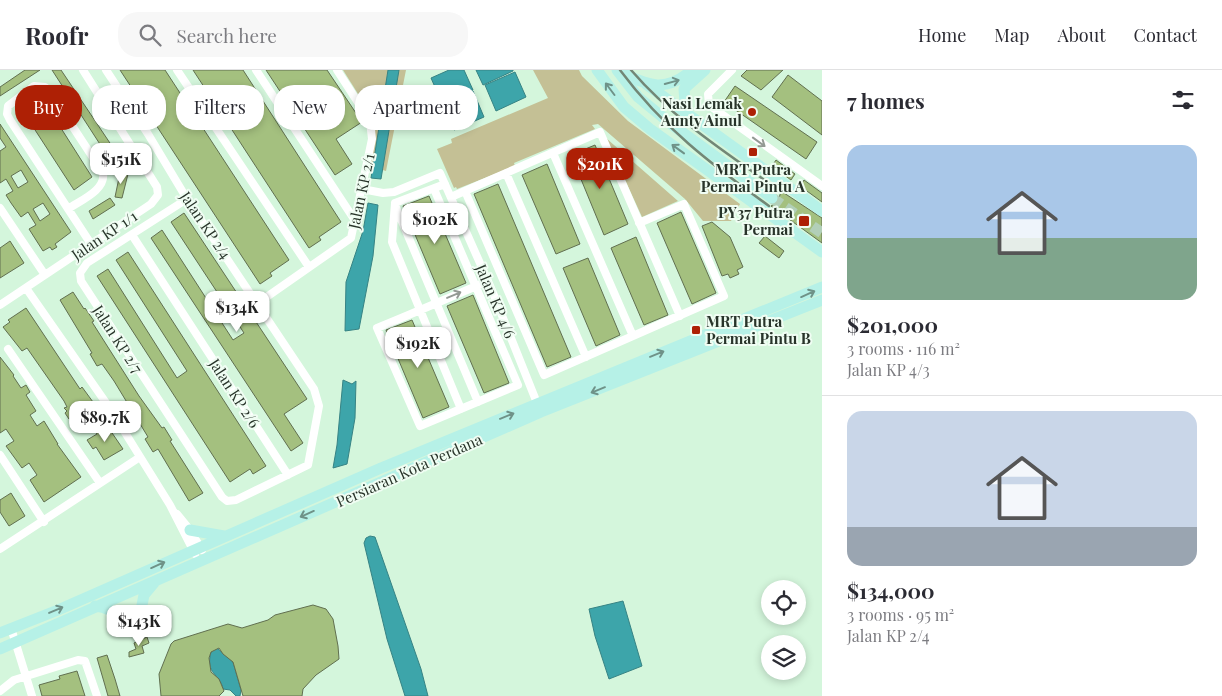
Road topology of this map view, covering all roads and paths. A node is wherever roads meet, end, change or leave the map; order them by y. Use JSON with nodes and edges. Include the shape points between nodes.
{"nodes":[{"id":1,"x":106,"y":70,"type":"edge"},
{"id":2,"x":177,"y":70,"type":"edge"},
{"id":3,"x":256,"y":70,"type":"edge"},
{"id":4,"x":338,"y":70,"type":"edge"},
{"id":5,"x":597,"y":70,"type":"edge"},
{"id":6,"x":616,"y":70,"type":"edge"},
{"id":7,"x":692,"y":70,"type":"edge"},
{"id":8,"x":705,"y":70,"type":"edge"},
{"id":9,"x":732,"y":70,"type":"edge"},
{"id":10,"x":87,"y":71,"type":"edge"},
{"id":11,"x":646,"y":84,"type":"junction"},
{"id":12,"x":686,"y":115,"type":"junction"},
{"id":13,"x":553,"y":153,"type":"junction"},
{"id":14,"x":506,"y":173,"type":"junction"},
{"id":15,"x":446,"y":184,"type":"junction"},
{"id":16,"x":822,"y":186,"type":"edge"},
{"id":17,"x":362,"y":189,"type":"junction"},
{"id":18,"x":434,"y":189,"type":"junction"},
{"id":19,"x":465,"y":191,"type":"junction"},
{"id":20,"x":451,"y":197,"type":"junction"},
{"id":21,"x":772,"y":198,"type":"tunnel mouth"},
{"id":22,"x":187,"y":199,"type":"junction"},
{"id":23,"x":395,"y":203,"type":"junction"},
{"id":24,"x":0,"y":208,"type":"edge"},
{"id":25,"x":68,"y":209,"type":"junction"},
{"id":26,"x":822,"y":211,"type":"edge"},
{"id":27,"x":354,"y":219,"type":"junction"},
{"id":28,"x":639,"y":223,"type":"junction"},
{"id":29,"x":132,"y":235,"type":"junction"},
{"id":30,"x":91,"y":244,"type":"junction"},
{"id":31,"x":821,"y":253,"type":"edge"},
{"id":32,"x":309,"y":267,"type":"junction"},
{"id":33,"x":45,"y":275,"type":"junction"},
{"id":34,"x":504,"y":282,"type":"junction"},
{"id":35,"x":490,"y":284,"type":"junction"},
{"id":36,"x":475,"y":286,"type":"junction"},
{"id":37,"x":822,"y":287,"type":"edge"},
{"id":38,"x":26,"y":288,"type":"junction"},
{"id":39,"x":822,"y":300,"type":"edge"},
{"id":40,"x":258,"y":302,"type":"junction"},
{"id":41,"x":436,"y":303,"type":"junction"},
{"id":42,"x":0,"y":305,"type":"edge"},
{"id":43,"x":420,"y":310,"type":"junction"},
{"id":44,"x":680,"y":316,"type":"junction"},
{"id":45,"x":633,"y":336,"type":"junction"},
{"id":46,"x":8,"y":349,"type":"dead end"},
{"id":47,"x":586,"y":357,"type":"junction"},
{"id":48,"x":478,"y":402,"type":"junction"},
{"id":49,"x":538,"y":403,"type":"junction"},
{"id":50,"x":461,"y":409,"type":"junction"},
{"id":51,"x":0,"y":454,"type":"edge"},
{"id":52,"x":140,"y":457,"type":"junction"},
{"id":53,"x":288,"y":475,"type":"junction"},
{"id":54,"x":100,"y":483,"type":"junction"},
{"id":55,"x":170,"y":505,"type":"junction"},
{"id":56,"x":44,"y":522,"type":"junction"},
{"id":57,"x":190,"y":530,"type":"junction"},
{"id":58,"x":224,"y":536,"type":"junction"},
{"id":59,"x":196,"y":548,"type":"junction"},
{"id":60,"x":0,"y":549,"type":"edge"},
{"id":61,"x":203,"y":560,"type":"junction"},
{"id":62,"x":157,"y":580,"type":"junction"},
{"id":63,"x":95,"y":606,"type":"junction"},
{"id":64,"x":124,"y":620,"type":"dead end"},
{"id":65,"x":139,"y":620,"type":"dead end"},
{"id":66,"x":5,"y":631,"type":"edge"},
{"id":67,"x":16,"y":640,"type":"junction"},
{"id":68,"x":0,"y":649,"type":"edge"},
{"id":69,"x":26,"y":676,"type":"junction"},
{"id":70,"x":0,"y":691,"type":"edge"},
{"id":71,"x":32,"y":696,"type":"edge"},
{"id":72,"x":97,"y":696,"type":"edge"}],
"edges":[{"from":1,"to":22,"type":"street","name":"Jalan KP 2/4"},
{"from":2,"to":32,"type":"street"},
{"from":3,"to":27,"type":"street"},
{"from":4,"to":17,"type":"street","name":"Jalan KP 2/1","via":[[370,121],[372,139]]},
{"from":31,"to":5,"type":"street","one_way":true,"via":[[624,107]]},
{"from":6,"to":11,"type":"street"},
{"from":6,"to":21,"type":"street","via":[[645,102]]},
{"from":11,"to":7,"type":"street","one_way":true,"via":[[676,82]]},
{"from":8,"to":12,"type":"street","via":[[684,90]]},
{"from":9,"to":16,"type":"street","one_way":true,"via":[[708,94],[709,105]]},
{"from":10,"to":30,"type":"street","name":"Jalan KP 1/1","via":[[157,187],[158,195],[151,204]]},
{"from":11,"to":12,"type":"street"},
{"from":12,"to":26,"type":"street"},
{"from":13,"to":14,"type":"street"},
{"from":13,"to":28,"type":"street","via":[[600,132]]},
{"from":13,"to":45,"type":"street"},
{"from":14,"to":19,"type":"street"},
{"from":14,"to":47,"type":"street"},
{"from":15,"to":17,"type":"street","name":"Jalan KP 4/6","via":[[440,173],[394,192]]},
{"from":15,"to":18,"type":"street"},
{"from":15,"to":20,"type":"street","name":"Jalan KP 4/6"},
{"from":17,"to":27,"type":"street","name":"Jalan KP 2/1"},
{"from":18,"to":23,"type":"street"},
{"from":18,"to":36,"type":"street"},
{"from":19,"to":20,"type":"street"},
{"from":19,"to":34,"type":"street","name":"Jalan KP 4/6"},
{"from":20,"to":35,"type":"street","name":"Jalan KP 4/6"},
{"from":22,"to":29,"type":"street"},
{"from":22,"to":40,"type":"street","name":"Jalan KP 2/4"},
{"from":23,"to":41,"type":"street"},
{"from":23,"to":43,"type":"street","via":[[392,242]]},
{"from":24,"to":33,"type":"street"},
{"from":25,"to":25,"type":"street","via":[[101,186],[103,173],[45,86],[34,86],[8,106],[7,114]]},
{"from":25,"to":30,"type":"street"},
{"from":27,"to":32,"type":"street","name":"Jalan KP 2/1","via":[[351,238]]},
{"from":28,"to":44,"type":"street"},
{"from":28,"to":44,"type":"street","via":[[684,204],[724,296]]},
{"from":29,"to":53,"type":"street","name":"Jalan KP 2/6"},
{"from":29,"to":53,"type":"street","name":"Jalan KP 2/7","via":[[87,262],[80,273],[81,281],[222,497],[227,501],[236,500]]},
{"from":30,"to":33,"type":"street","name":"Jalan KP 1/1"},
{"from":32,"to":40,"type":"street","name":"Jalan KP 2/1"},
{"from":33,"to":38,"type":"street","name":"Jalan KP 1/1"},
{"from":34,"to":35,"type":"street"},
{"from":34,"to":47,"type":"street","name":"Jalan KP 4/6","via":[[544,375]]},
{"from":35,"to":36,"type":"street"},
{"from":35,"to":49,"type":"street","name":"Jalan KP 4/6"},
{"from":41,"to":36,"type":"street","one_way":true},
{"from":36,"to":48,"type":"street","via":[[518,385]]},
{"from":49,"to":37,"type":"street","name":"Persiaran Kota Perdana","one_way":true},
{"from":38,"to":42,"type":"street","name":"Jalan KP 1/1"},
{"from":38,"to":52,"type":"street"},
{"from":39,"to":61,"type":"street","name":"Persiaran Kota Perdana","one_way":true,"via":[[541,412]]},
{"from":40,"to":53,"type":"street","name":"Jalan KP 2/4","via":[[314,388],[319,406],[308,465]]},
{"from":41,"to":43,"type":"street"},
{"from":41,"to":48,"type":"street"},
{"from":43,"to":50,"type":"street"},
{"from":43,"to":50,"type":"street","via":[[377,328],[420,426]]},
{"from":44,"to":45,"type":"street"},
{"from":45,"to":47,"type":"street"},
{"from":46,"to":54,"type":"street"},
{"from":48,"to":50,"type":"street"},
{"from":58,"to":49,"type":"street","name":"Persiaran Kota Perdana","one_way":true},
{"from":51,"to":56,"type":"street"},
{"from":52,"to":54,"type":"street"},
{"from":52,"to":55,"type":"street"},
{"from":54,"to":56,"type":"street"},
{"from":55,"to":57,"type":"street"},
{"from":55,"to":59,"type":"street"},
{"from":56,"to":60,"type":"street"},
{"from":57,"to":58,"type":"street"},
{"from":57,"to":59,"type":"street"},
{"from":58,"to":59,"type":"street","name":"Persiaran Kota Perdana"},
{"from":59,"to":61,"type":"street"},
{"from":66,"to":59,"type":"street","name":"Persiaran Kota Perdana","one_way":true},
{"from":61,"to":62,"type":"street","name":"Persiaran Kota Perdana"},
{"from":62,"to":63,"type":"street","name":"Persiaran Kota Perdana"},
{"from":62,"to":65,"type":"street","via":[[144,595]]},
{"from":63,"to":64,"type":"street","via":[[108,609]]},
{"from":63,"to":67,"type":"street","name":"Persiaran Kota Perdana"},
{"from":66,"to":67,"type":"street"},
{"from":67,"to":68,"type":"street","name":"Persiaran Kota Perdana"},
{"from":67,"to":69,"type":"street"},
{"from":69,"to":70,"type":"street","via":[[14,680]]},
{"from":69,"to":71,"type":"street"},
{"from":69,"to":72,"type":"street","via":[[78,660],[85,661]]}]}
